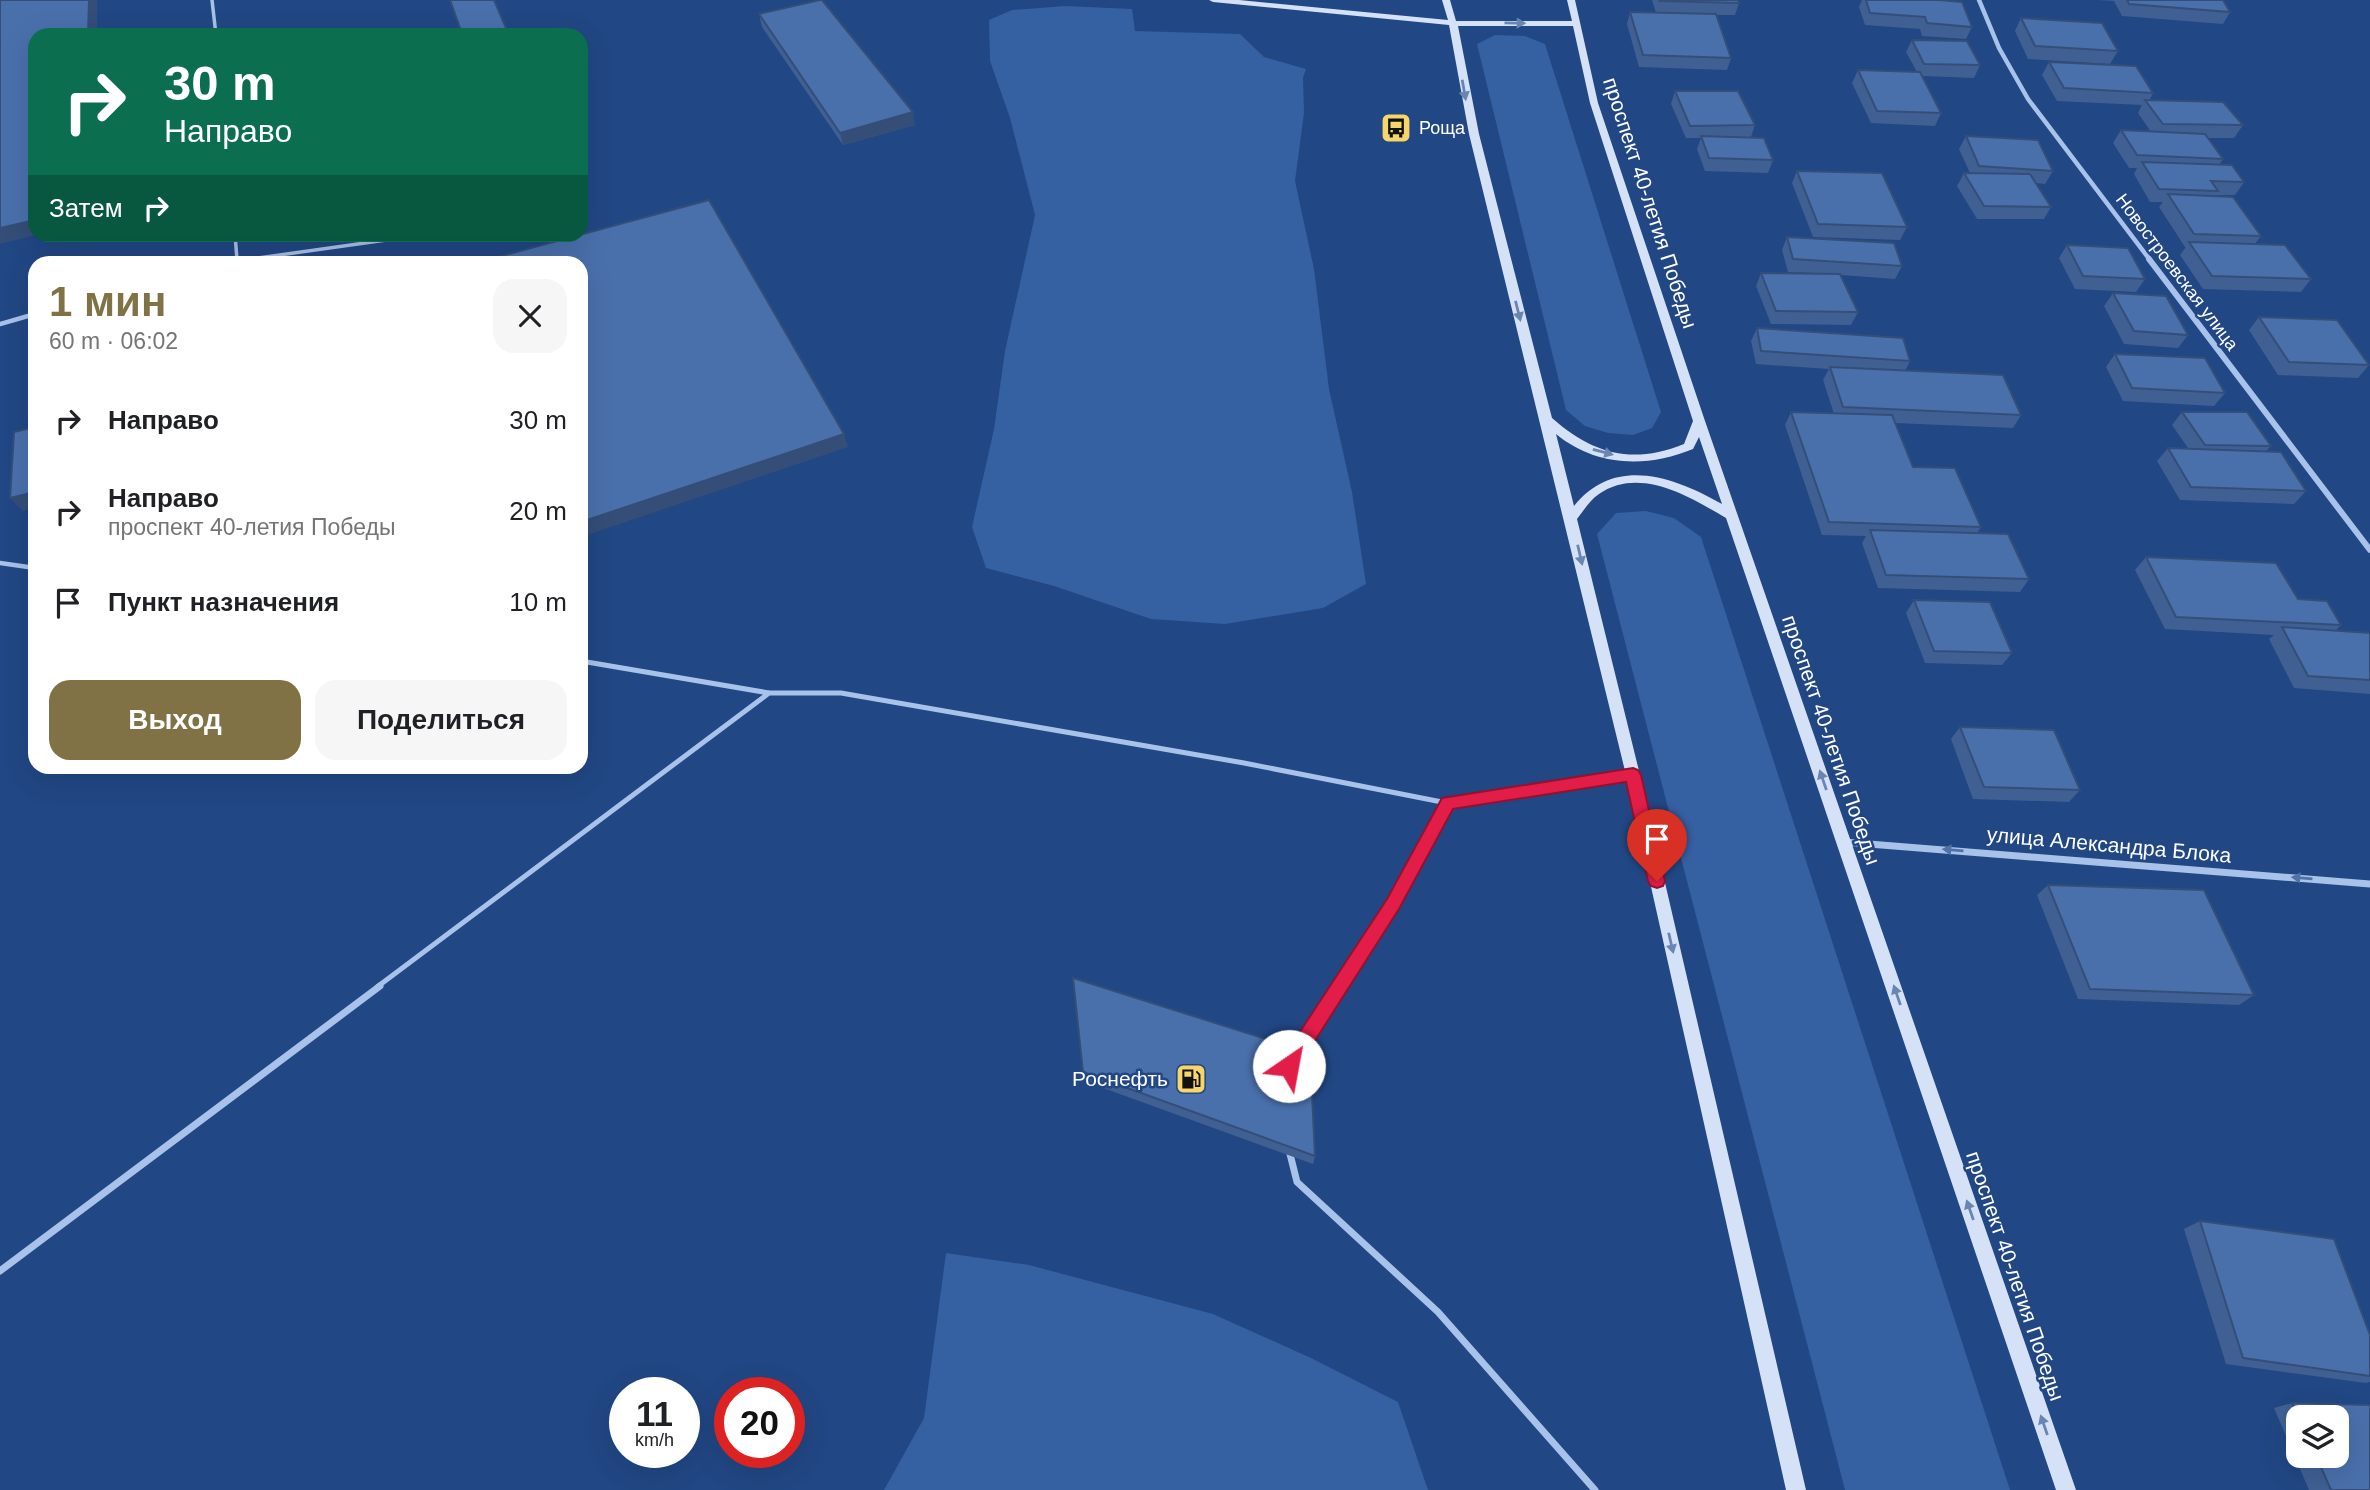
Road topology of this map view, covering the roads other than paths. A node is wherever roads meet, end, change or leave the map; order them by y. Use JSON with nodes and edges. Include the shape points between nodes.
{"nodes":[{"id":1,"x":212,"y":0,"type":"edge"},
{"id":2,"x":1213,"y":0,"type":"edge"},
{"id":3,"x":1446,"y":0,"type":"edge"},
{"id":4,"x":1571,"y":0,"type":"edge"},
{"id":5,"x":1979,"y":0,"type":"edge"},
{"id":6,"x":1244,"y":2,"type":"edge"},
{"id":7,"x":1453,"y":23,"type":"junction"},
{"id":8,"x":1578,"y":24,"type":"junction"},
{"id":9,"x":215,"y":28,"type":"edge"},
{"id":10,"x":374,"y":242,"type":"edge"},
{"id":11,"x":277,"y":256,"type":"edge"},
{"id":12,"x":28,"y":316,"type":"edge"},
{"id":13,"x":0,"y":324,"type":"edge"},
{"id":14,"x":1545,"y":419,"type":"junction"},
{"id":15,"x":1699,"y":421,"type":"junction"},
{"id":16,"x":1730,"y":515,"type":"junction"},
{"id":17,"x":1571,"y":518,"type":"junction"},
{"id":18,"x":2370,"y":550,"type":"edge"},
{"id":19,"x":0,"y":562,"type":"edge"},
{"id":20,"x":28,"y":567,"type":"edge"},
{"id":21,"x":588,"y":662,"type":"edge"},
{"id":22,"x":769,"y":693,"type":"junction"},
{"id":23,"x":1633,"y":775,"type":"junction"},
{"id":24,"x":1447,"y":803,"type":"junction"},
{"id":25,"x":1844,"y":842,"type":"junction"},
{"id":26,"x":2370,"y":884,"type":"edge"},
{"id":27,"x":1289,"y":1066,"type":"edge"},
{"id":28,"x":1287,"y":1142,"type":"edge"},
{"id":29,"x":0,"y":1271,"type":"edge"},
{"id":30,"x":1595,"y":1490,"type":"edge"},
{"id":31,"x":1796,"y":1490,"type":"edge"},
{"id":32,"x":2066,"y":1490,"type":"edge"}],
"edges":[{"from":1,"to":9,"type":"lane"},
{"from":2,"to":6,"type":"main road"},
{"from":3,"to":7,"type":"main road"},
{"from":4,"to":8,"type":"main road","name":"проспект 40-летия Победы"},
{"from":5,"to":18,"type":"street","name":"Новостроевская улица","via":[[2028,99]]},
{"from":6,"to":7,"type":"main road"},
{"from":7,"to":8,"type":"main road","one_way":true},
{"from":7,"to":14,"type":"main road","one_way":true,"via":[[1471,123]]},
{"from":8,"to":15,"type":"main road","name":"проспект 40-летия Победы","via":[[1594,103]]},
{"from":10,"to":11,"type":"lane"},
{"from":12,"to":13,"type":"lane"},
{"from":14,"to":15,"type":"main road","one_way":true,"via":[[1581,446],[1638,460],[1667,456],[1689,446]]},
{"from":14,"to":17,"type":"main road"},
{"from":15,"to":16,"type":"main road","name":"проспект 40-летия Победы"},
{"from":16,"to":17,"type":"main road","via":[[1697,495],[1654,480],[1618,480],[1596,491]]},
{"from":25,"to":16,"type":"main road","name":"проспект 40-летия Победы","one_way":true},
{"from":17,"to":23,"type":"main road","one_way":true},
{"from":19,"to":20,"type":"lane"},
{"from":21,"to":22,"type":"lane"},
{"from":22,"to":24,"type":"lane","via":[[841,693]]},
{"from":22,"to":29,"type":"lane"},
{"from":23,"to":24,"type":"lane"},
{"from":23,"to":31,"type":"main road","one_way":true},
{"from":24,"to":27,"type":"lane","via":[[1393,904]]},
{"from":26,"to":25,"type":"street","name":"улица Александра Блока","one_way":true},
{"from":32,"to":25,"type":"main road","name":"проспект 40-летия Победы","one_way":true},
{"from":28,"to":30,"type":"lane","via":[[1297,1182],[1438,1312]]}]}
